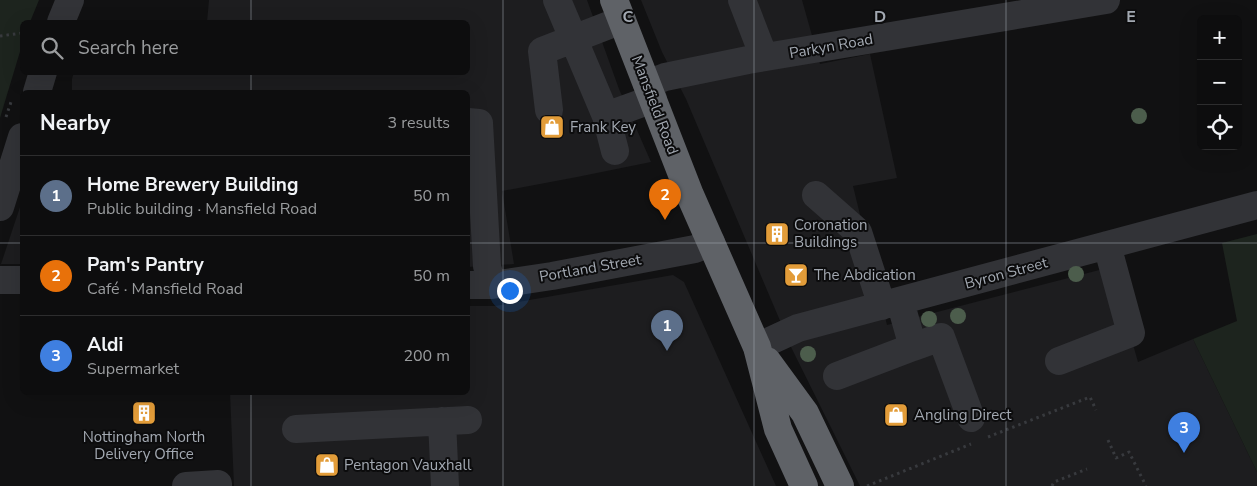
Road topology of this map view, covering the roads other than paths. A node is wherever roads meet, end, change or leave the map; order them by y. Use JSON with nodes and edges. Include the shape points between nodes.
{"nodes":[{"id":1,"x":70,"y":0,"type":"edge"},
{"id":2,"x":557,"y":0,"type":"edge"},
{"id":3,"x":742,"y":0,"type":"edge"},
{"id":4,"x":1106,"y":0,"type":"edge"},
{"id":5,"x":618,"y":10,"type":"edge"},
{"id":6,"x":62,"y":20,"type":"edge"},
{"id":7,"x":573,"y":39,"type":"junction"},
{"id":8,"x":764,"y":57,"type":"junction"},
{"id":9,"x":42,"y":75,"type":"edge"},
{"id":10,"x":38,"y":90,"type":"edge"},
{"id":11,"x":650,"y":92,"type":"junction"},
{"id":12,"x":549,"y":110,"type":"dead end"},
{"id":13,"x":606,"y":116,"type":"junction"},
{"id":14,"x":470,"y":122,"type":"edge"},
{"id":15,"x":20,"y":143,"type":"edge"},
{"id":16,"x":615,"y":151,"type":"dead end"},
{"id":17,"x":816,"y":195,"type":"dead end"},
{"id":18,"x":1257,"y":205,"type":"edge"},
{"id":19,"x":0,"y":207,"type":"edge"},
{"id":20,"x":711,"y":242,"type":"junction"},
{"id":21,"x":1107,"y":245,"type":"junction"},
{"id":22,"x":0,"y":280,"type":"edge"},
{"id":23,"x":20,"y":280,"type":"edge"},
{"id":24,"x":480,"y":285,"type":"edge"},
{"id":25,"x":891,"y":303,"type":"junction"},
{"id":26,"x":757,"y":347,"type":"junction"},
{"id":27,"x":913,"y":347,"type":"junction"},
{"id":28,"x":1060,"y":361,"type":"dead end"},
{"id":29,"x":837,"y":376,"type":"dead end"},
{"id":30,"x":976,"y":429,"type":"road end"},
{"id":31,"x":296,"y":430,"type":"dead end"},
{"id":32,"x":186,"y":486,"type":"edge"},
{"id":33,"x":218,"y":486,"type":"edge"},
{"id":34,"x":445,"y":486,"type":"edge"},
{"id":35,"x":804,"y":486,"type":"edge"},
{"id":36,"x":840,"y":486,"type":"edge"}],
"edges":[{"from":1,"to":6,"type":"street"},
{"from":2,"to":7,"type":"street"},
{"from":3,"to":8,"type":"street"},
{"from":4,"to":8,"type":"street","name":"Parkyn Road"},
{"from":5,"to":7,"type":"street"},
{"from":5,"to":11,"type":"highway","name":"Mansfield Road"},
{"from":7,"to":12,"type":"street","via":[[542,51]]},
{"from":7,"to":13,"type":"street"},
{"from":8,"to":11,"type":"street","name":"Parkyn Road","via":[[665,77]]},
{"from":9,"to":10,"type":"street"},
{"from":11,"to":13,"type":"street","name":"Parkyn Road"},
{"from":11,"to":20,"type":"highway","name":"Mansfield Road"},
{"from":13,"to":16,"type":"street"},
{"from":14,"to":24,"type":"street","via":[[479,123],[488,266]]},
{"from":15,"to":19,"type":"street"},
{"from":17,"to":25,"type":"street","via":[[858,232]]},
{"from":18,"to":21,"type":"street","name":"Byron Street"},
{"from":20,"to":24,"type":"street","name":"Portland Street","via":[[694,249],[552,276]]},
{"from":20,"to":26,"type":"highway","name":"Mansfield Road"},
{"from":21,"to":25,"type":"street","name":"Byron Street"},
{"from":21,"to":28,"type":"street","via":[[1130,334]]},
{"from":22,"to":23,"type":"street"},
{"from":25,"to":26,"type":"street","name":"Byron Street","via":[[798,328]]},
{"from":25,"to":27,"type":"street"},
{"from":26,"to":35,"type":"highway","name":"Mansfield Road","via":[[778,429]]},
{"from":26,"to":36,"type":"highway","name":"Mansfield Road","via":[[804,413]]},
{"from":27,"to":29,"type":"street"},
{"from":27,"to":30,"type":"street","via":[[941,337]]},
{"from":31,"to":34,"type":"street","via":[[455,420]]},
{"from":32,"to":33,"type":"street"}]}
